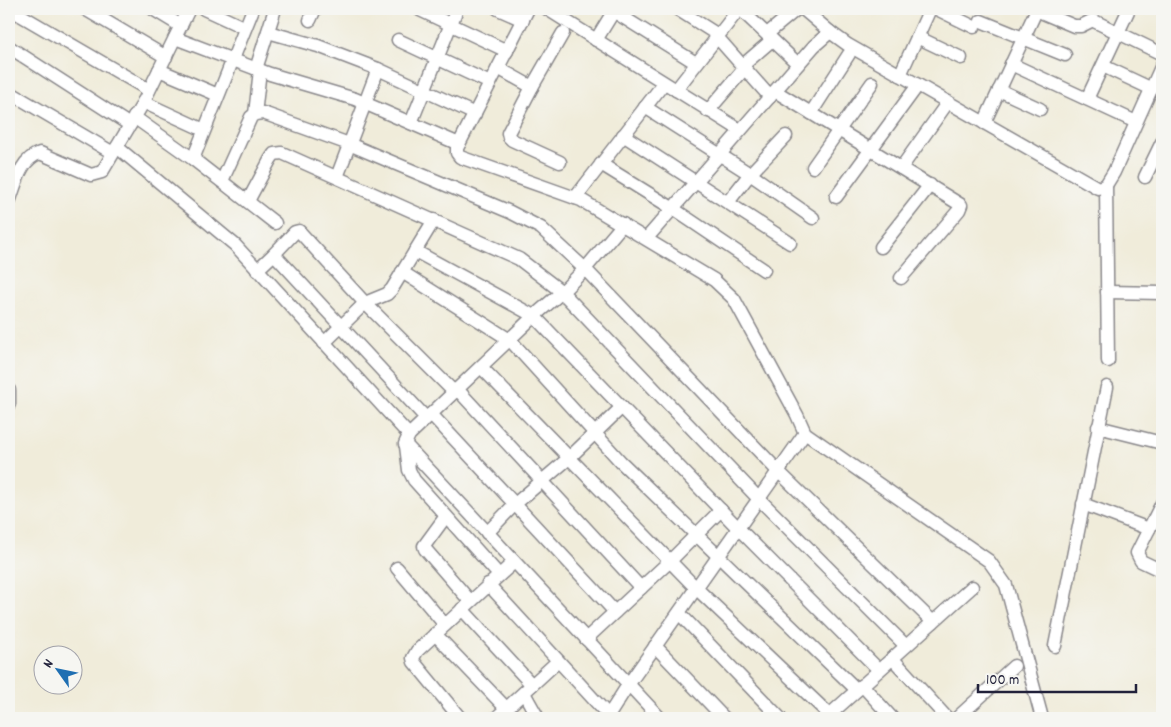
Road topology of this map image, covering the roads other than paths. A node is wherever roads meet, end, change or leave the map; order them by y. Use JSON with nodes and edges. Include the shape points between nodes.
{"nodes":[{"id":1,"x":10,"y":9,"type":"edge"},
{"id":2,"x":85,"y":9,"type":"edge"},
{"id":3,"x":153,"y":9,"type":"edge"},
{"id":4,"x":189,"y":9,"type":"edge"},
{"id":5,"x":204,"y":9,"type":"edge"},
{"id":6,"x":253,"y":9,"type":"edge"},
{"id":7,"x":276,"y":9,"type":"edge"},
{"id":8,"x":457,"y":9,"type":"edge"},
{"id":9,"x":498,"y":9,"type":"edge"},
{"id":10,"x":547,"y":9,"type":"edge"},
{"id":11,"x":677,"y":9,"type":"edge"},
{"id":12,"x":739,"y":9,"type":"edge"},
{"id":13,"x":797,"y":9,"type":"edge"},
{"id":14,"x":803,"y":9,"type":"edge"},
{"id":15,"x":930,"y":9,"type":"edge"},
{"id":16,"x":937,"y":9,"type":"edge"},
{"id":17,"x":1129,"y":9,"type":"edge"},
{"id":18,"x":420,"y":10,"type":"edge"},
{"id":19,"x":613,"y":10,"type":"edge"},
{"id":20,"x":1033,"y":10,"type":"edge"},
{"id":21,"x":526,"y":14,"type":"edge"},
{"id":22,"x":451,"y":24,"type":"junction"},
{"id":23,"x":181,"y":26,"type":"junction"},
{"id":24,"x":245,"y":28,"type":"junction"},
{"id":25,"x":268,"y":32,"type":"junction"},
{"id":26,"x":830,"y":32,"type":"junction"},
{"id":27,"x":563,"y":33,"type":"dead end"},
{"id":28,"x":1118,"y":33,"type":"junction"},
{"id":29,"x":718,"y":36,"type":"junction"},
{"id":30,"x":770,"y":37,"type":"junction"},
{"id":31,"x":917,"y":37,"type":"junction"},
{"id":32,"x":175,"y":38,"type":"junction"},
{"id":33,"x":1024,"y":38,"type":"junction"},
{"id":34,"x":398,"y":40,"type":"dead end"},
{"id":35,"x":596,"y":40,"type":"junction"},
{"id":36,"x":9,"y":47,"type":"edge"},
{"id":37,"x":507,"y":51,"type":"junction"},
{"id":38,"x":849,"y":54,"type":"dead end"},
{"id":39,"x":1065,"y":54,"type":"dead end"},
{"id":40,"x":1162,"y":54,"type":"edge"},
{"id":41,"x":166,"y":57,"type":"junction"},
{"id":42,"x":437,"y":58,"type":"junction"},
{"id":43,"x":961,"y":58,"type":"dead end"},
{"id":44,"x":232,"y":60,"type":"junction"},
{"id":45,"x":696,"y":63,"type":"junction"},
{"id":46,"x":798,"y":64,"type":"junction"},
{"id":47,"x":1011,"y":64,"type":"junction"},
{"id":48,"x":1162,"y":65,"type":"edge"},
{"id":49,"x":1102,"y":66,"type":"junction"},
{"id":50,"x":743,"y":67,"type":"junction"},
{"id":51,"x":378,"y":68,"type":"junction"},
{"id":52,"x":498,"y":68,"type":"junction"},
{"id":53,"x":159,"y":70,"type":"junction"},
{"id":54,"x":258,"y":70,"type":"junction"},
{"id":55,"x":900,"y":75,"type":"junction"},
{"id":56,"x":664,"y":83,"type":"junction"},
{"id":57,"x":872,"y":83,"type":"dead end"},
{"id":58,"x":490,"y":84,"type":"junction"},
{"id":59,"x":918,"y":84,"type":"junction"},
{"id":60,"x":532,"y":87,"type":"junction"},
{"id":61,"x":1156,"y":87,"type":"edge"},
{"id":62,"x":425,"y":89,"type":"junction"},
{"id":63,"x":150,"y":90,"type":"junction"},
{"id":64,"x":676,"y":90,"type":"junction"},
{"id":65,"x":999,"y":90,"type":"junction"},
{"id":66,"x":9,"y":92,"type":"edge"},
{"id":67,"x":772,"y":94,"type":"junction"},
{"id":68,"x":218,"y":95,"type":"junction"},
{"id":69,"x":1087,"y":99,"type":"junction"},
{"id":70,"x":143,"y":102,"type":"junction"},
{"id":71,"x":948,"y":102,"type":"junction"},
{"id":72,"x":364,"y":103,"type":"junction"},
{"id":73,"x":645,"y":107,"type":"junction"},
{"id":74,"x":1040,"y":109,"type":"dead end"},
{"id":75,"x":708,"y":110,"type":"junction"},
{"id":76,"x":811,"y":113,"type":"junction"},
{"id":77,"x":255,"y":114,"type":"junction"},
{"id":78,"x":475,"y":114,"type":"junction"},
{"id":79,"x":132,"y":121,"type":"junction"},
{"id":80,"x":1136,"y":122,"type":"junction"},
{"id":81,"x":411,"y":123,"type":"junction"},
{"id":82,"x":984,"y":123,"type":"junction"},
{"id":83,"x":204,"y":130,"type":"junction"},
{"id":84,"x":740,"y":130,"type":"junction"},
{"id":85,"x":838,"y":130,"type":"junction"},
{"id":86,"x":623,"y":136,"type":"junction"},
{"id":87,"x":786,"y":136,"type":"dead end"},
{"id":88,"x":1162,"y":142,"type":"edge"},
{"id":89,"x":349,"y":144,"type":"junction"},
{"id":90,"x":460,"y":144,"type":"junction"},
{"id":91,"x":115,"y":150,"type":"junction"},
{"id":92,"x":871,"y":150,"type":"junction"},
{"id":93,"x":719,"y":154,"type":"junction"},
{"id":94,"x":193,"y":159,"type":"junction"},
{"id":95,"x":560,"y":162,"type":"dead end"},
{"id":96,"x":601,"y":164,"type":"junction"},
{"id":97,"x":813,"y":167,"type":"dead end"},
{"id":98,"x":901,"y":168,"type":"junction"},
{"id":99,"x":750,"y":174,"type":"junction"},
{"id":100,"x":337,"y":177,"type":"junction"},
{"id":101,"x":1146,"y":177,"type":"dead end"},
{"id":102,"x":222,"y":181,"type":"junction"},
{"id":103,"x":695,"y":181,"type":"junction"},
{"id":104,"x":930,"y":185,"type":"junction"},
{"id":105,"x":1106,"y":185,"type":"junction"},
{"id":106,"x":10,"y":193,"type":"edge"},
{"id":107,"x":836,"y":197,"type":"dead end"},
{"id":108,"x":575,"y":198,"type":"junction"},
{"id":109,"x":248,"y":202,"type":"junction"},
{"id":110,"x":728,"y":202,"type":"junction"},
{"id":111,"x":672,"y":208,"type":"junction"},
{"id":112,"x":813,"y":218,"type":"dead end"},
{"id":113,"x":434,"y":220,"type":"junction"},
{"id":114,"x":275,"y":223,"type":"dead end"},
{"id":115,"x":624,"y":224,"type":"junction"},
{"id":116,"x":647,"y":238,"type":"junction"},
{"id":117,"x":790,"y":243,"type":"dead end"},
{"id":118,"x":881,"y":247,"type":"dead end"},
{"id":119,"x":415,"y":251,"type":"junction"},
{"id":120,"x":274,"y":254,"type":"junction"},
{"id":121,"x":585,"y":269,"type":"junction"},
{"id":122,"x":257,"y":270,"type":"junction"},
{"id":123,"x":764,"y":270,"type":"dead end"},
{"id":124,"x":402,"y":272,"type":"junction"},
{"id":125,"x":901,"y":278,"type":"dead end"},
{"id":126,"x":562,"y":292,"type":"junction"},
{"id":127,"x":1107,"y":292,"type":"junction"},
{"id":128,"x":1162,"y":293,"type":"edge"},
{"id":129,"x":366,"y":303,"type":"junction"},
{"id":130,"x":534,"y":316,"type":"junction"},
{"id":131,"x":342,"y":326,"type":"junction"},
{"id":132,"x":510,"y":340,"type":"junction"},
{"id":133,"x":324,"y":344,"type":"junction"},
{"id":134,"x":1108,"y":361,"type":"dead end"},
{"id":135,"x":481,"y":367,"type":"junction"},
{"id":136,"x":1107,"y":387,"type":"dead end"},
{"id":137,"x":9,"y":390,"type":"edge"},
{"id":138,"x":456,"y":390,"type":"junction"},
{"id":139,"x":9,"y":404,"type":"edge"},
{"id":140,"x":622,"y":407,"type":"junction"},
{"id":141,"x":429,"y":416,"type":"junction"},
{"id":142,"x":1098,"y":427,"type":"junction"},
{"id":143,"x":594,"y":433,"type":"junction"},
{"id":144,"x":805,"y":433,"type":"junction"},
{"id":145,"x":408,"y":440,"type":"junction"},
{"id":146,"x":1162,"y":443,"type":"edge"},
{"id":147,"x":569,"y":458,"type":"junction"},
{"id":148,"x":778,"y":472,"type":"junction"},
{"id":149,"x":542,"y":481,"type":"junction"},
{"id":150,"x":759,"y":499,"type":"junction"},
{"id":151,"x":515,"y":504,"type":"junction"},
{"id":152,"x":1083,"y":504,"type":"junction"},
{"id":153,"x":1161,"y":507,"type":"edge"},
{"id":154,"x":721,"y":510,"type":"junction"},
{"id":155,"x":446,"y":516,"type":"junction"},
{"id":156,"x":738,"y":528,"type":"junction"},
{"id":157,"x":1149,"y":529,"type":"junction"},
{"id":158,"x":487,"y":532,"type":"junction"},
{"id":159,"x":695,"y":534,"type":"junction"},
{"id":160,"x":718,"y":557,"type":"junction"},
{"id":161,"x":670,"y":561,"type":"junction"},
{"id":162,"x":514,"y":562,"type":"junction"},
{"id":163,"x":397,"y":568,"type":"dead end"},
{"id":164,"x":1162,"y":571,"type":"edge"},
{"id":165,"x":499,"y":575,"type":"junction"},
{"id":166,"x":488,"y":584,"type":"junction"},
{"id":167,"x":972,"y":587,"type":"dead end"},
{"id":168,"x":641,"y":588,"type":"junction"},
{"id":169,"x":696,"y":588,"type":"junction"},
{"id":170,"x":466,"y":605,"type":"junction"},
{"id":171,"x":615,"y":612,"type":"junction"},
{"id":172,"x":679,"y":612,"type":"junction"},
{"id":173,"x":933,"y":622,"type":"junction"},
{"id":174,"x":440,"y":630,"type":"junction"},
{"id":175,"x":586,"y":639,"type":"junction"},
{"id":176,"x":655,"y":646,"type":"junction"},
{"id":177,"x":906,"y":646,"type":"junction"},
{"id":178,"x":1055,"y":646,"type":"dead end"},
{"id":179,"x":892,"y":658,"type":"junction"},
{"id":180,"x":558,"y":661,"type":"junction"},
{"id":181,"x":1014,"y":666,"type":"dead end"},
{"id":182,"x":879,"y":670,"type":"junction"},
{"id":183,"x":628,"y":684,"type":"junction"},
{"id":184,"x":859,"y":688,"type":"junction"},
{"id":185,"x":528,"y":689,"type":"junction"},
{"id":186,"x":506,"y":708,"type":"junction"},
{"id":187,"x":608,"y":717,"type":"edge"},
{"id":188,"x":830,"y":717,"type":"edge"},
{"id":189,"x":460,"y":718,"type":"edge"},
{"id":190,"x":496,"y":718,"type":"edge"},
{"id":191,"x":538,"y":718,"type":"edge"},
{"id":192,"x":660,"y":718,"type":"edge"},
{"id":193,"x":724,"y":718,"type":"edge"},
{"id":194,"x":780,"y":718,"type":"edge"},
{"id":195,"x":892,"y":718,"type":"edge"},
{"id":196,"x":947,"y":718,"type":"edge"},
{"id":197,"x":957,"y":718,"type":"edge"},
{"id":198,"x":1042,"y":718,"type":"edge"}],
"edges":[{"from":1,"to":63,"type":"street"},
{"from":2,"to":41,"type":"street"},
{"from":3,"to":23,"type":"street"},
{"from":4,"to":23,"type":"street"},
{"from":5,"to":24,"type":"street"},
{"from":6,"to":24,"type":"street"},
{"from":7,"to":25,"type":"street"},
{"from":8,"to":22,"type":"street"},
{"from":9,"to":21,"type":"street"},
{"from":10,"to":35,"type":"street"},
{"from":11,"to":29,"type":"street"},
{"from":12,"to":29,"type":"street"},
{"from":12,"to":30,"type":"street"},
{"from":13,"to":30,"type":"street"},
{"from":14,"to":26,"type":"street"},
{"from":15,"to":31,"type":"street"},
{"from":16,"to":33,"type":"street"},
{"from":17,"to":28,"type":"street"},
{"from":18,"to":22,"type":"street"},
{"from":19,"to":35,"type":"street"},
{"from":19,"to":45,"type":"street"},
{"from":20,"to":28,"type":"street","via":[[1074,26],[1090,21]]},
{"from":20,"to":33,"type":"street"},
{"from":21,"to":37,"type":"street"},
{"from":22,"to":37,"type":"street"},
{"from":22,"to":42,"type":"street"},
{"from":23,"to":32,"type":"street"},
{"from":24,"to":44,"type":"street"},
{"from":25,"to":51,"type":"street"},
{"from":25,"to":54,"type":"street"},
{"from":26,"to":46,"type":"street"},
{"from":26,"to":55,"type":"street"},
{"from":27,"to":60,"type":"street"},
{"from":28,"to":40,"type":"street"},
{"from":28,"to":49,"type":"street"},
{"from":29,"to":45,"type":"street"},
{"from":29,"to":50,"type":"street"},
{"from":30,"to":46,"type":"street"},
{"from":30,"to":50,"type":"street"},
{"from":31,"to":43,"type":"street"},
{"from":31,"to":55,"type":"street"},
{"from":32,"to":41,"type":"street"},
{"from":32,"to":44,"type":"street"},
{"from":33,"to":39,"type":"street"},
{"from":33,"to":47,"type":"street"},
{"from":34,"to":42,"type":"street"},
{"from":35,"to":56,"type":"street"},
{"from":36,"to":79,"type":"street"},
{"from":37,"to":52,"type":"street"},
{"from":38,"to":76,"type":"street"},
{"from":41,"to":53,"type":"street"},
{"from":42,"to":58,"type":"street"},
{"from":42,"to":62,"type":"street"},
{"from":44,"to":54,"type":"street"},
{"from":44,"to":68,"type":"street"},
{"from":45,"to":64,"type":"street"},
{"from":46,"to":67,"type":"street"},
{"from":47,"to":65,"type":"street"},
{"from":47,"to":69,"type":"street"},
{"from":48,"to":61,"type":"street"},
{"from":49,"to":61,"type":"street"},
{"from":49,"to":69,"type":"street"},
{"from":50,"to":67,"type":"street"},
{"from":50,"to":75,"type":"street"},
{"from":51,"to":62,"type":"street"},
{"from":51,"to":72,"type":"street"},
{"from":52,"to":58,"type":"street"},
{"from":52,"to":60,"type":"street"},
{"from":53,"to":63,"type":"street"},
{"from":53,"to":68,"type":"street"},
{"from":54,"to":72,"type":"street"},
{"from":54,"to":77,"type":"street"},
{"from":55,"to":59,"type":"street"},
{"from":56,"to":64,"type":"street"},
{"from":56,"to":73,"type":"street"},
{"from":57,"to":85,"type":"street"},
{"from":58,"to":78,"type":"street"},
{"from":59,"to":71,"type":"street"},
{"from":59,"to":92,"type":"street"},
{"from":60,"to":95,"type":"street","via":[[508,133],[509,137]]},
{"from":61,"to":80,"type":"street"},
{"from":62,"to":78,"type":"street"},
{"from":62,"to":81,"type":"street"},
{"from":63,"to":70,"type":"street"},
{"from":64,"to":75,"type":"street"},
{"from":65,"to":74,"type":"street"},
{"from":65,"to":82,"type":"street"},
{"from":66,"to":91,"type":"street"},
{"from":67,"to":76,"type":"street"},
{"from":67,"to":84,"type":"street"},
{"from":68,"to":83,"type":"street"},
{"from":69,"to":80,"type":"street"},
{"from":70,"to":79,"type":"street"},
{"from":70,"to":83,"type":"street"},
{"from":71,"to":82,"type":"street"},
{"from":71,"to":98,"type":"street"},
{"from":72,"to":81,"type":"street"},
{"from":72,"to":89,"type":"street"},
{"from":73,"to":86,"type":"street"},
{"from":73,"to":93,"type":"street"},
{"from":75,"to":84,"type":"street"},
{"from":76,"to":85,"type":"street"},
{"from":77,"to":89,"type":"street"},
{"from":77,"to":102,"type":"street"},
{"from":78,"to":90,"type":"street"},
{"from":79,"to":91,"type":"street"},
{"from":79,"to":94,"type":"street"},
{"from":80,"to":105,"type":"street"},
{"from":81,"to":90,"type":"street"},
{"from":82,"to":105,"type":"street","via":[[1098,188]]},
{"from":83,"to":94,"type":"street"},
{"from":84,"to":93,"type":"street"},
{"from":85,"to":92,"type":"street"},
{"from":85,"to":97,"type":"street"},
{"from":86,"to":96,"type":"street"},
{"from":86,"to":103,"type":"street"},
{"from":87,"to":99,"type":"street"},
{"from":88,"to":101,"type":"street"},
{"from":89,"to":100,"type":"street"},
{"from":89,"to":121,"type":"street","via":[[541,228]]},
{"from":90,"to":108,"type":"street","via":[[457,153],[460,157]]},
{"from":91,"to":106,"type":"street","via":[[102,172],[91,175],[40,153],[33,155],[22,167]]},
{"from":91,"to":122,"type":"street","via":[[235,245]]},
{"from":92,"to":98,"type":"street"},
{"from":92,"to":107,"type":"street"},
{"from":93,"to":99,"type":"street"},
{"from":93,"to":103,"type":"street"},
{"from":94,"to":102,"type":"street"},
{"from":96,"to":108,"type":"street"},
{"from":96,"to":111,"type":"street"},
{"from":98,"to":104,"type":"street"},
{"from":99,"to":110,"type":"street"},
{"from":99,"to":112,"type":"street"},
{"from":100,"to":109,"type":"street","via":[[277,152]]},
{"from":100,"to":113,"type":"street"},
{"from":102,"to":109,"type":"street"},
{"from":103,"to":110,"type":"street"},
{"from":103,"to":111,"type":"street"},
{"from":104,"to":118,"type":"street"},
{"from":104,"to":125,"type":"street","via":[[959,202],[961,207]]},
{"from":105,"to":127,"type":"street"},
{"from":108,"to":115,"type":"street"},
{"from":109,"to":114,"type":"street"},
{"from":110,"to":117,"type":"street"},
{"from":111,"to":116,"type":"street"},
{"from":111,"to":123,"type":"street"},
{"from":113,"to":119,"type":"street"},
{"from":113,"to":126,"type":"street","via":[[519,259]]},
{"from":115,"to":116,"type":"street"},
{"from":115,"to":121,"type":"street"},
{"from":116,"to":144,"type":"street","via":[[714,280],[734,299]]},
{"from":119,"to":124,"type":"street"},
{"from":119,"to":130,"type":"street"},
{"from":120,"to":122,"type":"street"},
{"from":120,"to":129,"type":"street","via":[[294,232],[299,231]]},
{"from":120,"to":131,"type":"street"},
{"from":121,"to":126,"type":"street"},
{"from":121,"to":148,"type":"street"},
{"from":122,"to":133,"type":"street"},
{"from":124,"to":129,"type":"street","via":[[389,292]]},
{"from":124,"to":132,"type":"street"},
{"from":126,"to":130,"type":"street"},
{"from":126,"to":150,"type":"street"},
{"from":127,"to":128,"type":"street"},
{"from":127,"to":134,"type":"street"},
{"from":129,"to":131,"type":"street"},
{"from":129,"to":138,"type":"street"},
{"from":130,"to":132,"type":"street"},
{"from":130,"to":140,"type":"street"},
{"from":131,"to":133,"type":"street"},
{"from":131,"to":141,"type":"street"},
{"from":132,"to":135,"type":"street"},
{"from":132,"to":143,"type":"street"},
{"from":133,"to":145,"type":"street"},
{"from":135,"to":138,"type":"street"},
{"from":135,"to":147,"type":"street"},
{"from":136,"to":142,"type":"street"},
{"from":137,"to":139,"type":"street"},
{"from":138,"to":141,"type":"street"},
{"from":138,"to":149,"type":"street"},
{"from":140,"to":143,"type":"street"},
{"from":140,"to":154,"type":"street"},
{"from":141,"to":145,"type":"street"},
{"from":141,"to":151,"type":"street"},
{"from":142,"to":146,"type":"street"},
{"from":142,"to":152,"type":"street"},
{"from":143,"to":147,"type":"street"},
{"from":143,"to":159,"type":"street"},
{"from":144,"to":148,"type":"street"},
{"from":144,"to":198,"type":"street","via":[[989,561],[1006,585]]},
{"from":145,"to":155,"type":"street","via":[[411,476]]},
{"from":145,"to":158,"type":"street"},
{"from":147,"to":149,"type":"street"},
{"from":147,"to":161,"type":"street"},
{"from":148,"to":150,"type":"street"},
{"from":148,"to":173,"type":"street"},
{"from":149,"to":151,"type":"street"},
{"from":149,"to":168,"type":"street"},
{"from":150,"to":156,"type":"street"},
{"from":150,"to":177,"type":"street"},
{"from":151,"to":158,"type":"street"},
{"from":151,"to":171,"type":"street"},
{"from":152,"to":157,"type":"street"},
{"from":152,"to":178,"type":"street"},
{"from":153,"to":157,"type":"street"},
{"from":154,"to":156,"type":"street"},
{"from":154,"to":159,"type":"street"},
{"from":155,"to":165,"type":"street"},
{"from":155,"to":170,"type":"street","via":[[424,546]]},
{"from":156,"to":160,"type":"street"},
{"from":156,"to":182,"type":"street"},
{"from":157,"to":164,"type":"street","via":[[1137,557]]},
{"from":158,"to":162,"type":"street"},
{"from":159,"to":160,"type":"street"},
{"from":159,"to":161,"type":"street"},
{"from":160,"to":169,"type":"street"},
{"from":160,"to":184,"type":"street"},
{"from":161,"to":168,"type":"street"},
{"from":161,"to":169,"type":"street"},
{"from":162,"to":165,"type":"street"},
{"from":162,"to":175,"type":"street"},
{"from":163,"to":174,"type":"street"},
{"from":165,"to":166,"type":"street"},
{"from":166,"to":170,"type":"street"},
{"from":166,"to":180,"type":"street"},
{"from":167,"to":173,"type":"street"},
{"from":168,"to":171,"type":"street"},
{"from":169,"to":172,"type":"street"},
{"from":169,"to":188,"type":"street"},
{"from":170,"to":174,"type":"street"},
{"from":170,"to":185,"type":"street"},
{"from":171,"to":175,"type":"street"},
{"from":172,"to":176,"type":"street"},
{"from":172,"to":194,"type":"street"},
{"from":173,"to":177,"type":"street"},
{"from":174,"to":186,"type":"street"},
{"from":174,"to":189,"type":"street","via":[[415,654],[414,662]]},
{"from":175,"to":183,"type":"street"},
{"from":176,"to":183,"type":"street"},
{"from":176,"to":193,"type":"street"},
{"from":177,"to":179,"type":"street"},
{"from":179,"to":182,"type":"street"},
{"from":179,"to":196,"type":"street"},
{"from":180,"to":185,"type":"street"},
{"from":180,"to":187,"type":"street"},
{"from":181,"to":197,"type":"street"},
{"from":182,"to":184,"type":"street"},
{"from":183,"to":187,"type":"street"},
{"from":183,"to":192,"type":"street"},
{"from":184,"to":188,"type":"street"},
{"from":184,"to":195,"type":"street"},
{"from":185,"to":186,"type":"street"},
{"from":185,"to":191,"type":"street"},
{"from":186,"to":190,"type":"street"}]}
